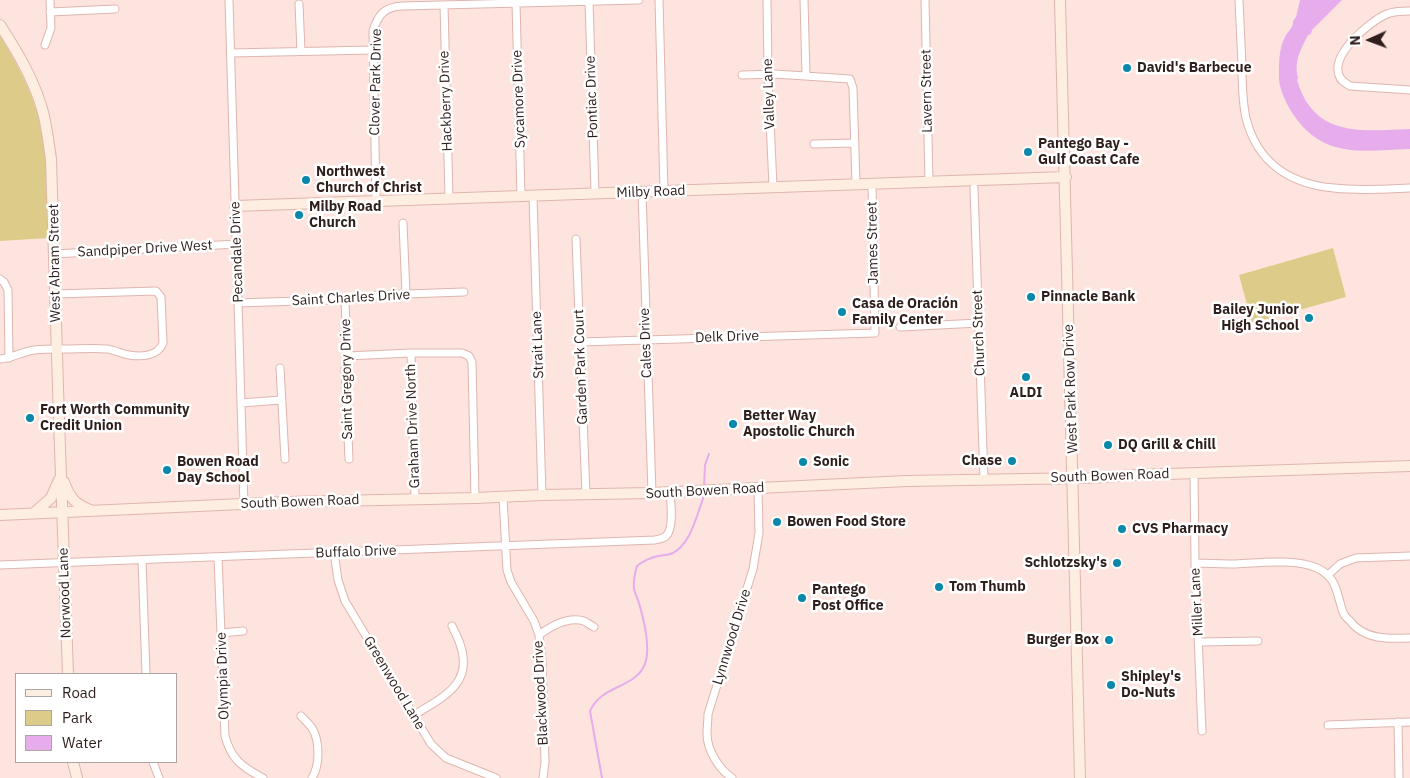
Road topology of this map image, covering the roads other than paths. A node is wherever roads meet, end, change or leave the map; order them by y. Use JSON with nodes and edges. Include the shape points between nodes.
{"nodes":[{"id":1,"x":50,"y":0,"type":"edge"},
{"id":2,"x":229,"y":0,"type":"edge"},
{"id":3,"x":638,"y":0,"type":"edge"},
{"id":4,"x":660,"y":0,"type":"edge"},
{"id":5,"x":767,"y":0,"type":"edge"},
{"id":6,"x":804,"y":0,"type":"edge"},
{"id":7,"x":925,"y":0,"type":"edge"},
{"id":8,"x":1060,"y":0,"type":"edge"},
{"id":9,"x":1239,"y":0,"type":"edge"},
{"id":10,"x":564,"y":1,"type":"edge"},
{"id":11,"x":589,"y":1,"type":"edge"},
{"id":12,"x":516,"y":3,"type":"junction"},
{"id":13,"x":299,"y":4,"type":"dead end"},
{"id":14,"x":444,"y":4,"type":"junction"},
{"id":15,"x":115,"y":9,"type":"dead end"},
{"id":16,"x":1410,"y":11,"type":"edge"},
{"id":17,"x":50,"y":12,"type":"junction"},
{"id":18,"x":0,"y":25,"type":"edge"},
{"id":19,"x":45,"y":45,"type":"dead end"},
{"id":20,"x":373,"y":50,"type":"junction"},
{"id":21,"x":301,"y":52,"type":"junction"},
{"id":22,"x":231,"y":53,"type":"junction"},
{"id":23,"x":742,"y":75,"type":"dead end"},
{"id":24,"x":768,"y":75,"type":"junction"},
{"id":25,"x":806,"y":76,"type":"junction"},
{"id":26,"x":1410,"y":90,"type":"edge"},
{"id":27,"x":854,"y":143,"type":"junction"},
{"id":28,"x":814,"y":144,"type":"dead end"},
{"id":29,"x":1066,"y":177,"type":"junction"},
{"id":30,"x":929,"y":182,"type":"junction"},
{"id":31,"x":856,"y":184,"type":"junction"},
{"id":32,"x":872,"y":184,"type":"junction"},
{"id":33,"x":773,"y":187,"type":"junction"},
{"id":34,"x":974,"y":188,"type":"dead end"},
{"id":35,"x":1410,"y":188,"type":"edge"},
{"id":36,"x":664,"y":191,"type":"junction"},
{"id":37,"x":642,"y":192,"type":"junction"},
{"id":38,"x":594,"y":193,"type":"junction"},
{"id":39,"x":522,"y":196,"type":"junction"},
{"id":40,"x":533,"y":196,"type":"junction"},
{"id":41,"x":449,"y":198,"type":"junction"},
{"id":42,"x":376,"y":201,"type":"junction"},
{"id":43,"x":236,"y":206,"type":"junction"},
{"id":44,"x":403,"y":223,"type":"dead end"},
{"id":45,"x":576,"y":239,"type":"dead end"},
{"id":46,"x":237,"y":244,"type":"junction"},
{"id":47,"x":54,"y":254,"type":"junction"},
{"id":48,"x":0,"y":279,"type":"edge"},
{"id":49,"x":464,"y":292,"type":"dead end"},
{"id":50,"x":55,"y":294,"type":"junction"},
{"id":51,"x":406,"y":294,"type":"junction"},
{"id":52,"x":345,"y":300,"type":"junction"},
{"id":53,"x":238,"y":303,"type":"junction"},
{"id":54,"x":979,"y":323,"type":"junction"},
{"id":55,"x":900,"y":327,"type":"dead end"},
{"id":56,"x":875,"y":333,"type":"joint"},
{"id":57,"x":646,"y":339,"type":"junction"},
{"id":58,"x":580,"y":342,"type":"junction"},
{"id":59,"x":57,"y":349,"type":"junction"},
{"id":60,"x":411,"y":353,"type":"junction"},
{"id":61,"x":347,"y":356,"type":"junction"},
{"id":62,"x":9,"y":358,"type":"junction"},
{"id":63,"x":0,"y":359,"type":"edge"},
{"id":64,"x":280,"y":368,"type":"dead end"},
{"id":65,"x":281,"y":400,"type":"junction"},
{"id":66,"x":241,"y":403,"type":"junction"},
{"id":67,"x":285,"y":459,"type":"dead end"},
{"id":68,"x":349,"y":459,"type":"dead end"},
{"id":69,"x":1410,"y":466,"type":"edge"},
{"id":70,"x":1194,"y":473,"type":"junction"},
{"id":71,"x":61,"y":474,"type":"junction"},
{"id":72,"x":1073,"y":478,"type":"junction"},
{"id":73,"x":984,"y":479,"type":"junction"},
{"id":74,"x":758,"y":488,"type":"junction"},
{"id":75,"x":652,"y":493,"type":"junction"},
{"id":76,"x":670,"y":493,"type":"junction"},
{"id":77,"x":542,"y":495,"type":"junction"},
{"id":78,"x":586,"y":495,"type":"junction"},
{"id":79,"x":503,"y":497,"type":"junction"},
{"id":80,"x":475,"y":498,"type":"junction"},
{"id":81,"x":415,"y":500,"type":"junction"},
{"id":82,"x":244,"y":504,"type":"junction"},
{"id":83,"x":92,"y":511,"type":"junction"},
{"id":84,"x":62,"y":512,"type":"junction"},
{"id":85,"x":34,"y":514,"type":"junction"},
{"id":86,"x":0,"y":515,"type":"edge"},
{"id":87,"x":505,"y":546,"type":"junction"},
{"id":88,"x":334,"y":552,"type":"junction"},
{"id":89,"x":1410,"y":556,"type":"edge"},
{"id":90,"x":218,"y":557,"type":"junction"},
{"id":91,"x":142,"y":560,"type":"junction"},
{"id":92,"x":64,"y":562,"type":"junction"},
{"id":93,"x":1195,"y":563,"type":"junction"},
{"id":94,"x":0,"y":565,"type":"edge"},
{"id":95,"x":1328,"y":575,"type":"junction"},
{"id":96,"x":452,"y":626,"type":"dead end"},
{"id":97,"x":594,"y":627,"type":"dead end"},
{"id":98,"x":243,"y":632,"type":"dead end"},
{"id":99,"x":221,"y":633,"type":"junction"},
{"id":100,"x":538,"y":635,"type":"junction"},
{"id":101,"x":1410,"y":638,"type":"edge"},
{"id":102,"x":1258,"y":641,"type":"dead end"},
{"id":103,"x":1198,"y":642,"type":"junction"},
{"id":104,"x":68,"y":673,"type":"edge"},
{"id":105,"x":146,"y":673,"type":"edge"},
{"id":106,"x":414,"y":715,"type":"junction"},
{"id":107,"x":301,"y":716,"type":"dead end"},
{"id":108,"x":1398,"y":722,"type":"junction"},
{"id":109,"x":1410,"y":722,"type":"edge"},
{"id":110,"x":1328,"y":724,"type":"dead end"},
{"id":111,"x":1202,"y":731,"type":"dead end"},
{"id":112,"x":74,"y":763,"type":"edge"},
{"id":113,"x":153,"y":763,"type":"edge"},
{"id":114,"x":77,"y":778,"type":"edge"},
{"id":115,"x":159,"y":778,"type":"edge"},
{"id":116,"x":263,"y":778,"type":"edge"},
{"id":117,"x":312,"y":778,"type":"edge"},
{"id":118,"x":496,"y":778,"type":"edge"},
{"id":119,"x":543,"y":778,"type":"edge"},
{"id":120,"x":730,"y":778,"type":"edge"},
{"id":121,"x":1080,"y":778,"type":"edge"},
{"id":122,"x":1400,"y":778,"type":"edge"}],
"edges":[{"from":1,"to":17,"type":"street"},
{"from":2,"to":22,"type":"street","name":"Pecandale Drive"},
{"from":3,"to":11,"type":"street","name":"Clover Park Drive"},
{"from":4,"to":36,"type":"street"},
{"from":5,"to":24,"type":"street","name":"Valley Lane"},
{"from":6,"to":25,"type":"street"},
{"from":7,"to":30,"type":"street","name":"Lavern Street"},
{"from":8,"to":29,"type":"main road","name":"West Park Row Drive"},
{"from":9,"to":35,"type":"street","via":[[1243,98],[1250,131],[1263,156],[1294,179],[1312,185],[1360,189]]},
{"from":10,"to":11,"type":"street","name":"Clover Park Drive"},
{"from":10,"to":12,"type":"street","name":"Clover Park Drive"},
{"from":11,"to":38,"type":"street","name":"Pontiac Drive"},
{"from":12,"to":14,"type":"street","name":"Clover Park Drive"},
{"from":12,"to":39,"type":"street","name":"Sycamore Drive"},
{"from":13,"to":21,"type":"street"},
{"from":14,"to":20,"type":"street","name":"Clover Park Drive","via":[[393,6],[386,10],[373,30]]},
{"from":14,"to":41,"type":"street","name":"Hackberry Drive"},
{"from":15,"to":17,"type":"street"},
{"from":16,"to":26,"type":"street","via":[[1388,13],[1366,26],[1346,48],[1338,68],[1343,82],[1350,86]]},
{"from":17,"to":19,"type":"street","via":[[51,28]]},
{"from":18,"to":47,"type":"main road","name":"West Abram Street","via":[[32,82],[44,116],[51,159]]},
{"from":20,"to":21,"type":"street"},
{"from":20,"to":42,"type":"street","name":"Clover Park Drive"},
{"from":21,"to":22,"type":"street"},
{"from":22,"to":43,"type":"street","name":"Pecandale Drive"},
{"from":23,"to":24,"type":"street"},
{"from":24,"to":25,"type":"street"},
{"from":24,"to":33,"type":"street","name":"Valley Lane"},
{"from":25,"to":27,"type":"street","via":[[852,80]]},
{"from":27,"to":28,"type":"street"},
{"from":27,"to":31,"type":"street"},
{"from":29,"to":30,"type":"main road","name":"Milby Road"},
{"from":29,"to":72,"type":"main road","name":"West Park Row Drive"},
{"from":30,"to":32,"type":"main road","name":"Milby Road"},
{"from":31,"to":32,"type":"main road","name":"Milby Road"},
{"from":31,"to":33,"type":"main road","name":"Milby Road"},
{"from":32,"to":56,"type":"street","name":"James Street"},
{"from":33,"to":36,"type":"main road","name":"Milby Road"},
{"from":34,"to":54,"type":"street","name":"Church Street"},
{"from":36,"to":37,"type":"main road","name":"Milby Road"},
{"from":37,"to":38,"type":"main road","name":"Milby Road"},
{"from":37,"to":57,"type":"street","name":"Cales Drive"},
{"from":38,"to":40,"type":"main road","name":"Milby Road"},
{"from":39,"to":40,"type":"main road","name":"Milby Road"},
{"from":39,"to":41,"type":"main road","name":"Milby Road"},
{"from":40,"to":77,"type":"street","name":"Strait Lane"},
{"from":41,"to":42,"type":"main road","name":"Milby Road"},
{"from":42,"to":43,"type":"main road","name":"Milby Road"},
{"from":43,"to":46,"type":"street","name":"Pecandale Drive"},
{"from":44,"to":51,"type":"street"},
{"from":45,"to":58,"type":"street","name":"Garden Park Court"},
{"from":46,"to":47,"type":"street","name":"Sandpiper Drive West"},
{"from":46,"to":53,"type":"street","name":"Pecandale Drive"},
{"from":47,"to":50,"type":"main road","name":"West Abram Street"},
{"from":48,"to":62,"type":"street","via":[[8,290]]},
{"from":49,"to":51,"type":"street","name":"Saint Charles Drive"},
{"from":50,"to":59,"type":"main road","name":"West Abram Street"},
{"from":50,"to":59,"type":"street","via":[[156,291],[161,297],[163,343],[151,355],[129,355],[108,349]]},
{"from":51,"to":52,"type":"street","name":"Saint Charles Drive"},
{"from":52,"to":53,"type":"street","name":"Saint Charles Drive"},
{"from":52,"to":61,"type":"street","name":"Saint Gregory Drive"},
{"from":53,"to":66,"type":"street","name":"Pecandale Drive"},
{"from":54,"to":55,"type":"street"},
{"from":54,"to":73,"type":"street","name":"Church Street"},
{"from":56,"to":57,"type":"street","name":"Delk Drive"},
{"from":57,"to":58,"type":"street","name":"Delk Drive"},
{"from":57,"to":75,"type":"street","name":"Cales Drive"},
{"from":58,"to":78,"type":"street","name":"Garden Park Court"},
{"from":59,"to":62,"type":"street","via":[[33,350]]},
{"from":59,"to":71,"type":"main road","name":"West Abram Street"},
{"from":60,"to":61,"type":"street"},
{"from":60,"to":80,"type":"street","via":[[462,353],[472,362]]},
{"from":60,"to":81,"type":"street","name":"Graham Drive North"},
{"from":61,"to":68,"type":"street","name":"Saint Gregory Drive"},
{"from":62,"to":63,"type":"street"},
{"from":64,"to":65,"type":"street"},
{"from":65,"to":66,"type":"street"},
{"from":65,"to":67,"type":"street"},
{"from":66,"to":82,"type":"street","name":"Pecandale Drive"},
{"from":69,"to":70,"type":"main road","name":"South Bowen Road"},
{"from":70,"to":72,"type":"main road","name":"South Bowen Road"},
{"from":70,"to":93,"type":"street","name":"Miller Lane"},
{"from":71,"to":83,"type":"main road","via":[[73,501]]},
{"from":71,"to":84,"type":"main road","name":"West Abram Street"},
{"from":71,"to":85,"type":"main road","via":[[51,498]]},
{"from":72,"to":73,"type":"main road","name":"South Bowen Road"},
{"from":72,"to":121,"type":"main road","name":"West Park Row Drive"},
{"from":73,"to":74,"type":"main road","name":"South Bowen Road"},
{"from":74,"to":76,"type":"main road","name":"South Bowen Road"},
{"from":74,"to":120,"type":"street","name":"Lynnwood Drive","via":[[759,533],[753,569],[711,704],[706,735],[709,748]]},
{"from":75,"to":76,"type":"main road","name":"South Bowen Road"},
{"from":75,"to":78,"type":"main road","name":"South Bowen Road"},
{"from":76,"to":87,"type":"street","name":"Buffalo Drive","via":[[671,526],[665,538]]},
{"from":77,"to":78,"type":"main road","name":"South Bowen Road"},
{"from":77,"to":79,"type":"main road","name":"South Bowen Road"},
{"from":79,"to":80,"type":"main road","name":"South Bowen Road"},
{"from":79,"to":87,"type":"street","name":"Blackwood Drive"},
{"from":80,"to":81,"type":"main road","name":"South Bowen Road"},
{"from":81,"to":82,"type":"main road","name":"South Bowen Road"},
{"from":82,"to":83,"type":"main road","name":"South Bowen Road"},
{"from":83,"to":84,"type":"main road","name":"South Bowen Road"},
{"from":84,"to":85,"type":"main road","name":"South Bowen Road"},
{"from":84,"to":92,"type":"main road","name":"Norwood Lane"},
{"from":85,"to":86,"type":"main road","name":"South Bowen Road"},
{"from":87,"to":88,"type":"street","name":"Buffalo Drive"},
{"from":87,"to":100,"type":"street","name":"Blackwood Drive","via":[[511,582],[534,620]]},
{"from":88,"to":90,"type":"street","name":"Buffalo Drive"},
{"from":88,"to":106,"type":"street","name":"Greenwood Lane","via":[[345,601]]},
{"from":89,"to":95,"type":"street","via":[[1356,558],[1340,564]]},
{"from":90,"to":91,"type":"street","name":"Buffalo Drive"},
{"from":90,"to":99,"type":"street","name":"Olympia Drive"},
{"from":91,"to":92,"type":"street","name":"Buffalo Drive"},
{"from":91,"to":105,"type":"street"},
{"from":92,"to":94,"type":"street","name":"Buffalo Drive"},
{"from":92,"to":104,"type":"main road","name":"Norwood Lane"},
{"from":93,"to":95,"type":"street","via":[[1298,562],[1316,567]]},
{"from":93,"to":103,"type":"street","name":"Miller Lane"},
{"from":95,"to":101,"type":"street","via":[[1352,625],[1381,638]]},
{"from":96,"to":106,"type":"street","via":[[464,658],[462,673],[455,687],[446,695]]},
{"from":97,"to":100,"type":"street","via":[[580,621],[567,621]]},
{"from":98,"to":99,"type":"street"},
{"from":99,"to":116,"type":"street","name":"Olympia Drive","via":[[228,748],[246,769]]},
{"from":100,"to":119,"type":"street","name":"Blackwood Drive","via":[[542,660]]},
{"from":102,"to":103,"type":"street"},
{"from":103,"to":111,"type":"street","name":"Miller Lane"},
{"from":106,"to":118,"type":"street","name":"Greenwood Lane","via":[[431,744],[446,758]]},
{"from":107,"to":117,"type":"street","via":[[313,730],[318,747],[318,763]]},
{"from":108,"to":109,"type":"street"},
{"from":108,"to":110,"type":"street"},
{"from":108,"to":122,"type":"street"},
{"from":112,"to":114,"type":"main road"},
{"from":113,"to":115,"type":"street"}]}
